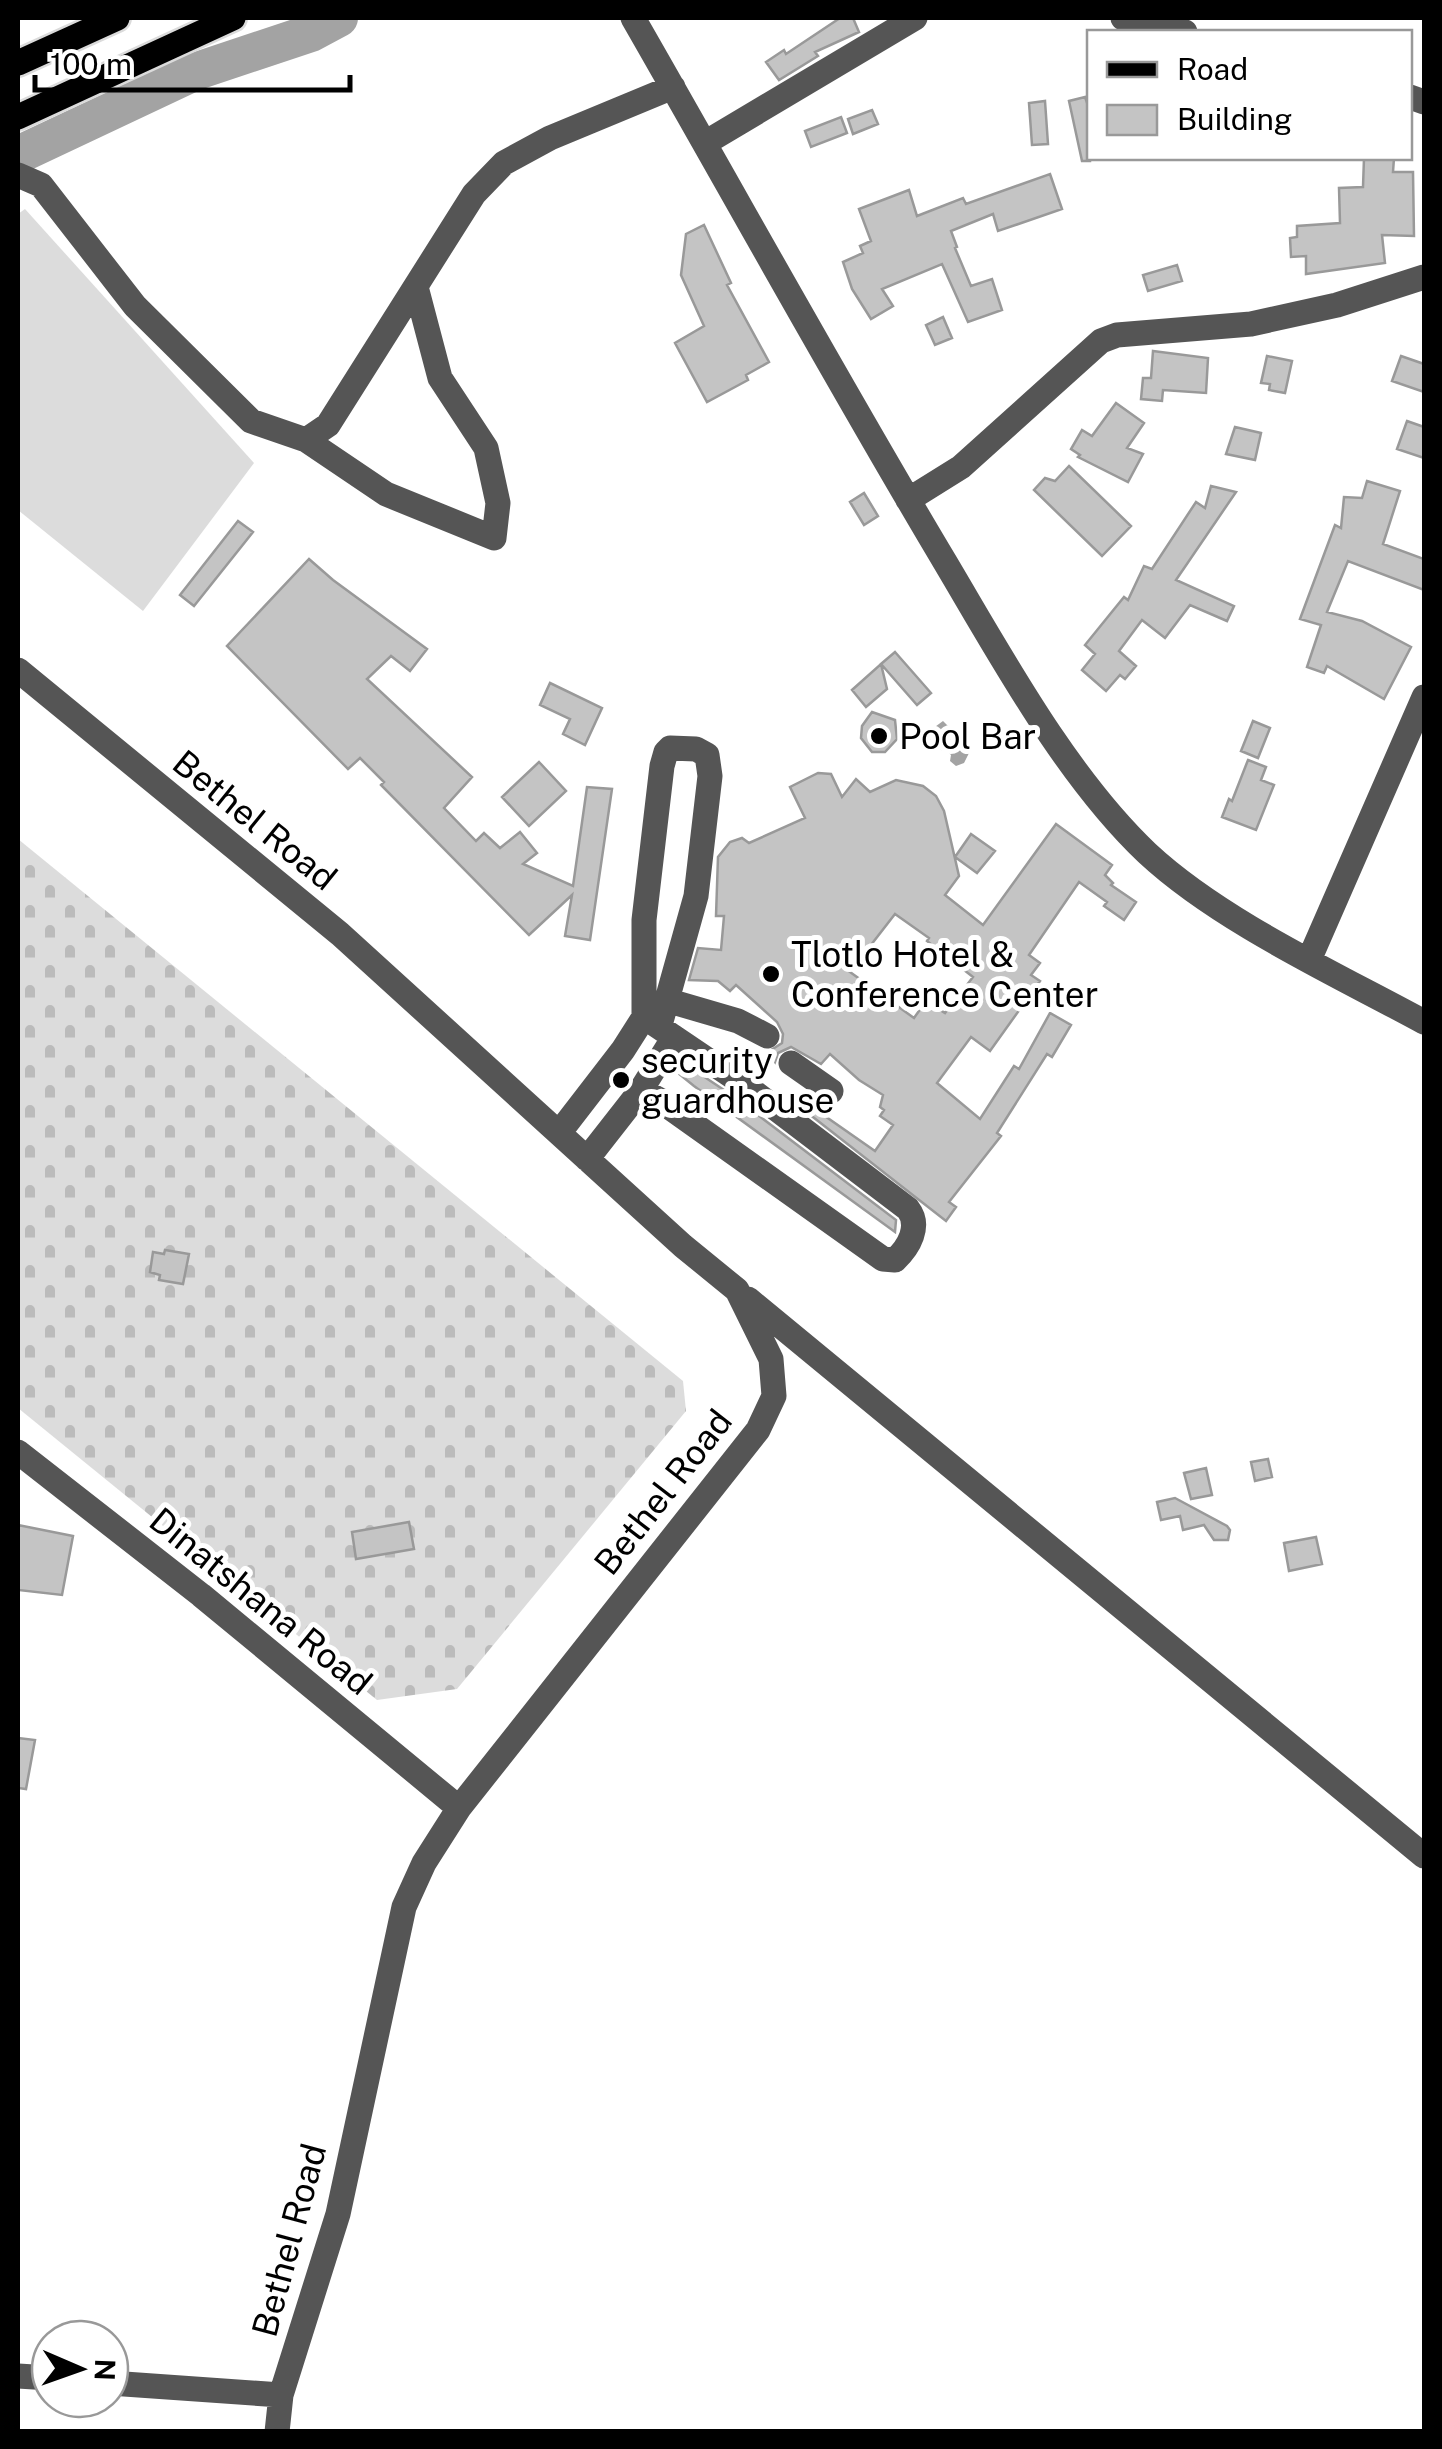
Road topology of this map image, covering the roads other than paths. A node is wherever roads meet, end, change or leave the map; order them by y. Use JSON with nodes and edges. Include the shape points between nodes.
{"nodes":[{"id":1,"x":117,"y":18,"type":"edge"},
{"id":2,"x":233,"y":18,"type":"edge"},
{"id":3,"x":633,"y":18,"type":"edge"},
{"id":4,"x":916,"y":18,"type":"edge"},
{"id":5,"x":1122,"y":18,"type":"edge"},
{"id":6,"x":1176,"y":30,"type":"edge"},
{"id":7,"x":18,"y":63,"type":"edge"},
{"id":8,"x":673,"y":87,"type":"junction"},
{"id":9,"x":18,"y":117,"type":"edge"},
{"id":10,"x":705,"y":143,"type":"junction"},
{"id":11,"x":18,"y":175,"type":"edge"},
{"id":12,"x":1424,"y":278,"type":"edge"},
{"id":13,"x":416,"y":287,"type":"junction"},
{"id":14,"x":306,"y":440,"type":"junction"},
{"id":15,"x":908,"y":500,"type":"junction"},
{"id":16,"x":18,"y":670,"type":"edge"},
{"id":17,"x":1424,"y":698,"type":"edge"},
{"id":18,"x":1309,"y":960,"type":"junction"},
{"id":19,"x":661,"y":1020,"type":"junction"},
{"id":20,"x":1424,"y":1022,"type":"edge"},
{"id":21,"x":767,"y":1036,"type":"dead end"},
{"id":22,"x":791,"y":1063,"type":"dead end"},
{"id":23,"x":641,"y":1090,"type":"junction"},
{"id":24,"x":831,"y":1091,"type":"dead end"},
{"id":25,"x":558,"y":1133,"type":"junction"},
{"id":26,"x":587,"y":1159,"type":"junction"},
{"id":27,"x":736,"y":1290,"type":"junction"},
{"id":28,"x":18,"y":1452,"type":"edge"},
{"id":29,"x":459,"y":1808,"type":"junction"},
{"id":30,"x":1424,"y":1856,"type":"edge"},
{"id":31,"x":130,"y":2384,"type":"edge"},
{"id":32,"x":281,"y":2395,"type":"junction"},
{"id":33,"x":277,"y":2432,"type":"edge"}],
"edges":[{"from":1,"to":7,"type":"main road"},
{"from":2,"to":9,"type":"main road"},
{"from":3,"to":8,"type":"street"},
{"from":4,"to":10,"type":"street"},
{"from":5,"to":6,"type":"street"},
{"from":8,"to":10,"type":"street"},
{"from":8,"to":13,"type":"street","via":[[504,163],[474,194]]},
{"from":10,"to":15,"type":"street"},
{"from":11,"to":14,"type":"street","via":[[42,186],[135,306],[251,421]]},
{"from":12,"to":15,"type":"street","via":[[1252,324],[1101,341],[961,467]]},
{"from":13,"to":14,"type":"street","via":[[328,425]]},
{"from":13,"to":14,"type":"street","via":[[440,378],[486,448],[498,503],[494,538],[386,494]]},
{"from":15,"to":18,"type":"street","via":[[1002,658],[1106,807],[1183,884]]},
{"from":16,"to":25,"type":"street","name":"Bethel Road","via":[[340,934]]},
{"from":17,"to":18,"type":"street"},
{"from":18,"to":20,"type":"street"},
{"from":19,"to":19,"type":"street","via":[[644,920],[662,766],[670,748],[696,749],[707,755],[710,776],[696,896]]},
{"from":19,"to":21,"type":"street","via":[[738,1022]]},
{"from":19,"to":23,"type":"street"},
{"from":19,"to":23,"type":"street","via":[[908,1209],[914,1226],[904,1251],[895,1260],[869,1251]]},
{"from":19,"to":25,"type":"street","via":[[623,1050]]},
{"from":22,"to":24,"type":"street"},
{"from":23,"to":26,"type":"street"},
{"from":25,"to":26,"type":"street","name":"Bethel Road"},
{"from":26,"to":27,"type":"street","name":"Bethel Road"},
{"from":27,"to":29,"type":"street","name":"Bethel Road","via":[[771,1359],[774,1396],[758,1430]]},
{"from":27,"to":30,"type":"street"},
{"from":28,"to":29,"type":"street","name":"Dinatshana Road"},
{"from":29,"to":32,"type":"street","name":"Bethel Road","via":[[404,1906],[338,2214]]},
{"from":31,"to":32,"type":"street"},
{"from":32,"to":33,"type":"street","name":"Bethel Road"}]}
